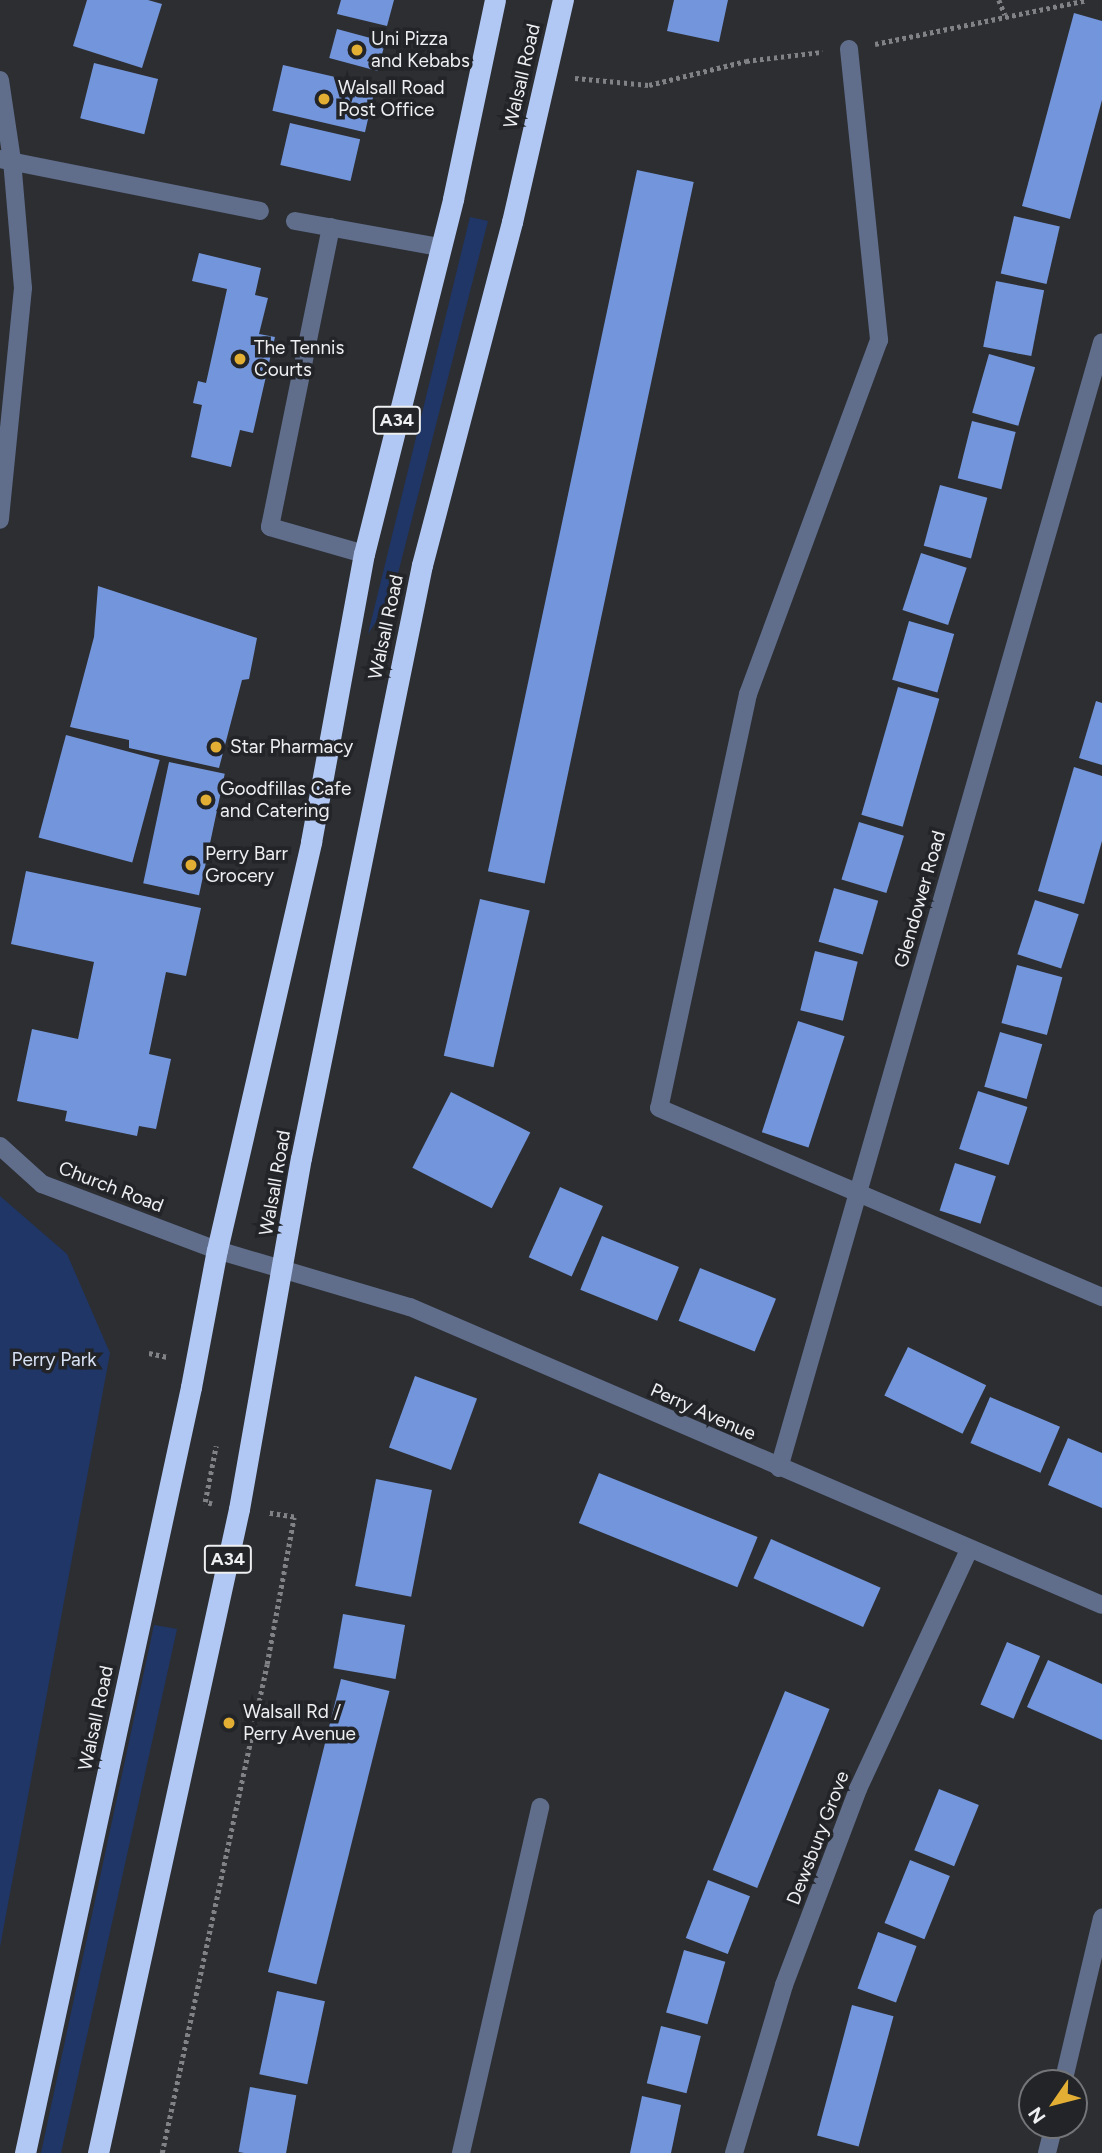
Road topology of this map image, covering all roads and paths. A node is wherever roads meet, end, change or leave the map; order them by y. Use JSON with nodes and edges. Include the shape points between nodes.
{"nodes":[{"id":1,"x":495,"y":0,"type":"edge"},
{"id":2,"x":563,"y":0,"type":"edge"},
{"id":3,"x":999,"y":0,"type":"edge"},
{"id":4,"x":1087,"y":0,"type":"edge"},
{"id":5,"x":1005,"y":15,"type":"junction"},
{"id":6,"x":849,"y":50,"type":"junction"},
{"id":7,"x":547,"y":76,"type":"junction"},
{"id":8,"x":0,"y":80,"type":"edge"},
{"id":9,"x":4,"y":164,"type":"edge"},
{"id":10,"x":260,"y":211,"type":"dead end"},
{"id":11,"x":295,"y":221,"type":"dead end"},
{"id":12,"x":331,"y":226,"type":"junction"},
{"id":13,"x":440,"y":247,"type":"junction"},
{"id":14,"x":0,"y":326,"type":"edge"},
{"id":15,"x":19,"y":330,"type":"junction"},
{"id":16,"x":1102,"y":342,"type":"edge"},
{"id":17,"x":0,"y":520,"type":"edge"},
{"id":18,"x":364,"y":554,"type":"junction"},
{"id":19,"x":0,"y":1146,"type":"edge"},
{"id":20,"x":858,"y":1192,"type":"junction"},
{"id":21,"x":217,"y":1250,"type":"junction"},
{"id":22,"x":283,"y":1269,"type":"junction"},
{"id":23,"x":1102,"y":1297,"type":"edge"},
{"id":24,"x":779,"y":1468,"type":"junction"},
{"id":25,"x":288,"y":1515,"type":"dead end"},
{"id":26,"x":969,"y":1550,"type":"junction"},
{"id":27,"x":1102,"y":1605,"type":"edge"},
{"id":28,"x":540,"y":1807,"type":"dead end"},
{"id":29,"x":1102,"y":1918,"type":"edge"},
{"id":30,"x":1066,"y":2069,"type":"edge"},
{"id":31,"x":25,"y":2153,"type":"edge"},
{"id":32,"x":98,"y":2153,"type":"edge"},
{"id":33,"x":162,"y":2153,"type":"edge"},
{"id":34,"x":461,"y":2153,"type":"edge"},
{"id":35,"x":734,"y":2153,"type":"edge"}],
"edges":[{"from":1,"to":13,"type":"highway","name":"Walsall Road","number":"A34"},
{"from":2,"to":7,"type":"highway","name":"Walsall Road","number":"A34"},
{"from":3,"to":5,"type":"path"},
{"from":4,"to":5,"type":"path"},
{"from":5,"to":6,"type":"path"},
{"from":6,"to":7,"type":"path","via":[[746,61],[649,85]]},
{"from":6,"to":20,"type":"street","via":[[879,340],[748,694],[659,1108]]},
{"from":7,"to":22,"type":"highway","name":"Walsall Road","number":"A34","via":[[422,565],[301,1158]]},
{"from":8,"to":9,"type":"street"},
{"from":9,"to":10,"type":"street"},
{"from":9,"to":15,"type":"street","via":[[23,288]]},
{"from":11,"to":12,"type":"street"},
{"from":12,"to":13,"type":"street"},
{"from":12,"to":18,"type":"street","via":[[270,527]]},
{"from":13,"to":18,"type":"highway","name":"Walsall Road","number":"A34"},
{"from":14,"to":15,"type":"street"},
{"from":15,"to":17,"type":"street"},
{"from":16,"to":20,"type":"street","name":"Glendower Road"},
{"from":18,"to":21,"type":"highway","name":"Walsall Road","number":"A34","via":[[311,842]]},
{"from":19,"to":21,"type":"street","name":"Church Road","via":[[42,1184]]},
{"from":20,"to":23,"type":"street"},
{"from":20,"to":24,"type":"street","name":"Glendower Road"},
{"from":21,"to":22,"type":"street","name":"Walsall Road"},
{"from":21,"to":31,"type":"highway","name":"Walsall Road","number":"A34"},
{"from":22,"to":24,"type":"street","name":"Perry Avenue","via":[[410,1307]]},
{"from":22,"to":32,"type":"highway","name":"Walsall Road","number":"A34","via":[[239,1509]]},
{"from":24,"to":26,"type":"street","name":"Perry Avenue"},
{"from":25,"to":33,"type":"path","via":[[295,1517],[267,1664]]},
{"from":26,"to":27,"type":"street","name":"Perry Avenue"},
{"from":26,"to":35,"type":"street","name":"Dewsbury Grove","via":[[858,1789],[784,1985]]},
{"from":28,"to":34,"type":"street"},
{"from":29,"to":30,"type":"street"}]}
